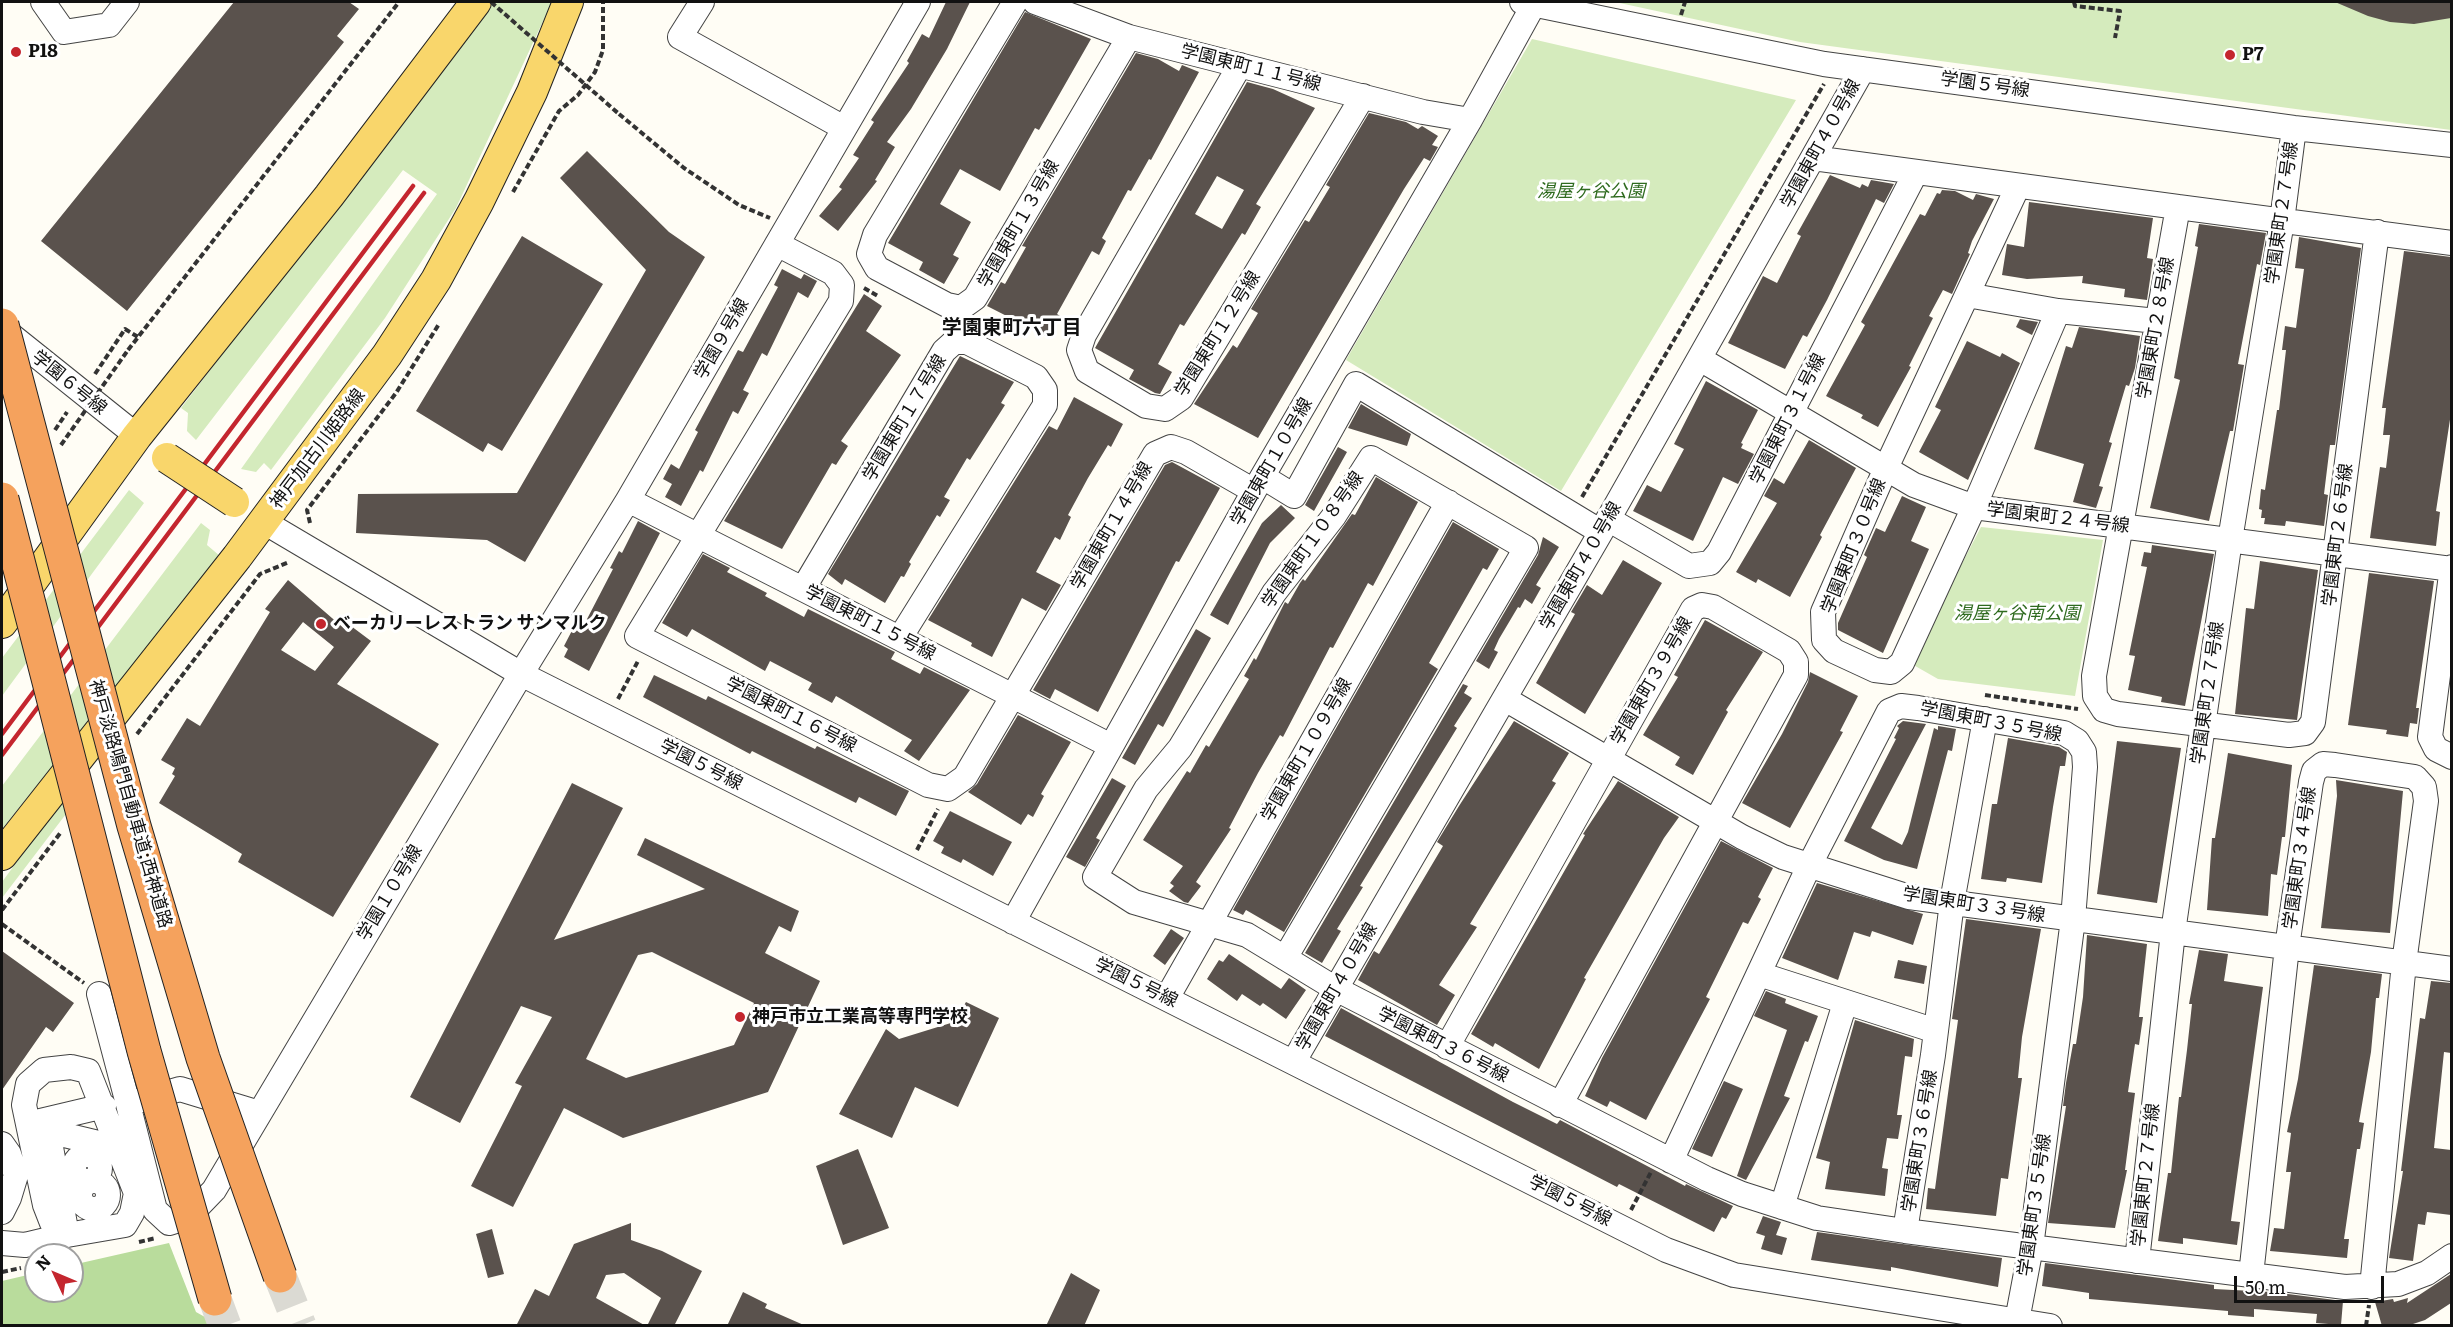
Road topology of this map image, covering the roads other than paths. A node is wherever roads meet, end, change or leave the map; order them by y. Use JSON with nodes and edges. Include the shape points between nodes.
{"nodes":[{"id":1,"x":43,"y":2,"type":"edge"},
{"id":2,"x":127,"y":2,"type":"edge"},
{"id":3,"x":477,"y":2,"type":"edge"},
{"id":4,"x":568,"y":2,"type":"edge"},
{"id":5,"x":702,"y":2,"type":"edge"},
{"id":6,"x":918,"y":2,"type":"edge"},
{"id":7,"x":1015,"y":2,"type":"edge"},
{"id":8,"x":1035,"y":2,"type":"edge"},
{"id":9,"x":1528,"y":3,"type":"edge"},
{"id":10,"x":1129,"y":37,"type":"junction"},
{"id":11,"x":1240,"y":65,"type":"junction"},
{"id":12,"x":1863,"y":69,"type":"junction"},
{"id":13,"x":1363,"y":96,"type":"junction"},
{"id":14,"x":1470,"y":120,"type":"junction"},
{"id":15,"x":844,"y":128,"type":"junction"},
{"id":16,"x":2294,"y":128,"type":"junction"},
{"id":17,"x":2451,"y":145,"type":"edge"},
{"id":18,"x":1813,"y":158,"type":"junction"},
{"id":19,"x":1916,"y":172,"type":"junction"},
{"id":20,"x":2019,"y":186,"type":"junction"},
{"id":21,"x":2178,"y":207,"type":"junction"},
{"id":22,"x":2282,"y":221,"type":"junction"},
{"id":23,"x":2377,"y":232,"type":"junction"},
{"id":24,"x":782,"y":235,"type":"junction"},
{"id":25,"x":2451,"y":243,"type":"edge"},
{"id":26,"x":1967,"y":295,"type":"junction"},
{"id":27,"x":2058,"y":311,"type":"junction"},
{"id":28,"x":2157,"y":321,"type":"junction"},
{"id":29,"x":2,"y":327,"type":"edge"},
{"id":30,"x":1700,"y":359,"type":"junction"},
{"id":31,"x":1791,"y":413,"type":"junction"},
{"id":32,"x":137,"y":436,"type":"junction"},
{"id":33,"x":1886,"y":468,"type":"junction"},
{"id":34,"x":1258,"y":484,"type":"junction"},
{"id":35,"x":2,"y":499,"type":"edge"},
{"id":36,"x":628,"y":500,"type":"junction"},
{"id":37,"x":1448,"y":502,"type":"junction"},
{"id":38,"x":1974,"y":507,"type":"junction"},
{"id":39,"x":264,"y":522,"type":"junction"},
{"id":40,"x":1605,"y":526,"type":"junction"},
{"id":41,"x":2120,"y":526,"type":"junction"},
{"id":42,"x":696,"y":535,"type":"junction"},
{"id":43,"x":2230,"y":540,"type":"junction"},
{"id":44,"x":2336,"y":554,"type":"junction"},
{"id":45,"x":2451,"y":569,"type":"edge"},
{"id":46,"x":803,"y":589,"type":"junction"},
{"id":47,"x":2,"y":623,"type":"edge"},
{"id":48,"x":900,"y":638,"type":"junction"},
{"id":49,"x":521,"y":674,"type":"junction"},
{"id":50,"x":1014,"y":696,"type":"junction"},
{"id":51,"x":1505,"y":699,"type":"junction"},
{"id":52,"x":1985,"y":719,"type":"junction"},
{"id":53,"x":2203,"y":724,"type":"junction"},
{"id":54,"x":1111,"y":746,"type":"junction"},
{"id":55,"x":2451,"y":757,"type":"edge"},
{"id":56,"x":1608,"y":759,"type":"junction"},
{"id":57,"x":1715,"y":821,"type":"junction"},
{"id":58,"x":2,"y":855,"type":"edge"},
{"id":59,"x":1809,"y":866,"type":"junction"},
{"id":60,"x":1952,"y":902,"type":"junction"},
{"id":61,"x":2073,"y":919,"type":"junction"},
{"id":62,"x":1013,"y":922,"type":"junction"},
{"id":63,"x":1210,"y":923,"type":"junction"},
{"id":64,"x":2173,"y":932,"type":"junction"},
{"id":65,"x":2287,"y":948,"type":"junction"},
{"id":66,"x":1285,"y":958,"type":"junction"},
{"id":67,"x":2404,"y":963,"type":"junction"},
{"id":68,"x":2451,"y":969,"type":"edge"},
{"id":69,"x":1759,"y":974,"type":"junction"},
{"id":70,"x":1336,"y":989,"type":"junction"},
{"id":71,"x":99,"y":993,"type":"road end"},
{"id":72,"x":1167,"y":998,"type":"junction"},
{"id":73,"x":1845,"y":1003,"type":"junction"},
{"id":74,"x":1936,"y":1031,"type":"junction"},
{"id":75,"x":1447,"y":1047,"type":"junction"},
{"id":76,"x":1294,"y":1061,"type":"junction"},
{"id":77,"x":128,"y":1104,"type":"junction"},
{"id":78,"x":1560,"y":1105,"type":"junction"},
{"id":79,"x":104,"y":1106,"type":"junction"},
{"id":80,"x":259,"y":1113,"type":"junction"},
{"id":81,"x":28,"y":1124,"type":"junction"},
{"id":82,"x":2,"y":1144,"type":"edge"},
{"id":83,"x":119,"y":1149,"type":"junction"},
{"id":84,"x":1665,"y":1158,"type":"junction"},
{"id":85,"x":89,"y":1181,"type":"dead end"},
{"id":86,"x":1782,"y":1207,"type":"junction"},
{"id":87,"x":2,"y":1212,"type":"edge"},
{"id":88,"x":98,"y":1219,"type":"junction"},
{"id":89,"x":1905,"y":1231,"type":"junction"},
{"id":90,"x":67,"y":1236,"type":"junction"},
{"id":91,"x":2,"y":1243,"type":"edge"},
{"id":92,"x":2031,"y":1247,"type":"junction"},
{"id":93,"x":2451,"y":1256,"type":"edge"},
{"id":94,"x":2137,"y":1261,"type":"junction"},
{"id":95,"x":2251,"y":1275,"type":"junction"},
{"id":96,"x":280,"y":1276,"type":"tunnel mouth"},
{"id":97,"x":2372,"y":1287,"type":"junction"},
{"id":98,"x":216,"y":1299,"type":"tunnel mouth"},
{"id":99,"x":1900,"y":1314,"type":"edge"},
{"id":100,"x":2017,"y":1324,"type":"edge"},
{"id":101,"x":2050,"y":1326,"type":"edge"}],
"edges":[{"from":1,"to":2,"type":"street","via":[[64,32],[109,25]]},
{"from":3,"to":32,"type":"main road","via":[[329,196]]},
{"from":4,"to":39,"type":"main road","name":"神戸加古川姫路線","via":[[519,121],[436,279],[381,364]]},
{"from":5,"to":15,"type":"street","via":[[680,37]]},
{"from":6,"to":15,"type":"street","name":"学園９号線"},
{"from":7,"to":10,"type":"street","name":"学園東町１３号線","via":[[875,235],[869,254],[877,268],[947,305],[961,308],[975,298]]},
{"from":8,"to":10,"type":"street","name":"学園東町１１号線"},
{"from":9,"to":12,"type":"street","name":"学園５号線"},
{"from":9,"to":14,"type":"street","name":"学園東町１０号線"},
{"from":10,"to":11,"type":"street","name":"学園東町１１号線"},
{"from":11,"to":13,"type":"street","name":"学園東町１１号線"},
{"from":11,"to":13,"type":"street","name":"学園東町１２号線","via":[[1084,334],[1079,350],[1088,371],[1146,406],[1165,410],[1181,398]]},
{"from":12,"to":16,"type":"street","name":"学園５号線"},
{"from":12,"to":18,"type":"street","name":"学園東町４０号線"},
{"from":13,"to":14,"type":"street","name":"学園東町１１号線"},
{"from":14,"to":34,"type":"street","name":"学園東町１０号線"},
{"from":15,"to":24,"type":"street","name":"学園９号線"},
{"from":16,"to":17,"type":"street","name":"学園５号線"},
{"from":16,"to":22,"type":"street","name":"学園東町２７号線"},
{"from":18,"to":19,"type":"street"},
{"from":18,"to":30,"type":"street","name":"学園東町４０号線"},
{"from":19,"to":20,"type":"street"},
{"from":19,"to":31,"type":"street","name":"学園東町３１号線"},
{"from":20,"to":21,"type":"street"},
{"from":20,"to":26,"type":"street","name":"学園東町３０号線"},
{"from":21,"to":22,"type":"street"},
{"from":21,"to":28,"type":"street","name":"学園東町２８号線"},
{"from":22,"to":23,"type":"street"},
{"from":22,"to":43,"type":"street","name":"学園東町２７号線"},
{"from":23,"to":25,"type":"street"},
{"from":23,"to":44,"type":"street","name":"学園東町２６号線"},
{"from":24,"to":36,"type":"street","name":"学園９号線"},
{"from":24,"to":42,"type":"street","via":[[834,273],[842,285],[841,301]]},
{"from":26,"to":27,"type":"street"},
{"from":26,"to":33,"type":"street","name":"学園東町３０号線"},
{"from":27,"to":28,"type":"street"},
{"from":27,"to":38,"type":"street","name":"学園東町３０号線"},
{"from":28,"to":41,"type":"street","name":"学園東町２８号線"},
{"from":29,"to":32,"type":"street","name":"学園６号線"},
{"from":29,"to":96,"type":"highway","name":"神戸淡路鳴門自動車道;西神道路","bridge":true,"via":[[134,826],[203,1058]]},
{"from":30,"to":31,"type":"street","name":"学園東町２４号線"},
{"from":30,"to":40,"type":"street","name":"学園東町４０号線"},
{"from":31,"to":33,"type":"street","name":"学園東町２４号線"},
{"from":31,"to":40,"type":"street","name":"学園東町３１号線","via":[[1710,563],[1689,566]]},
{"from":32,"to":39,"type":"main road","bridge":true},
{"from":32,"to":47,"type":"main road"},
{"from":33,"to":38,"type":"street","name":"学園東町２４号線","via":[[1914,485]]},
{"from":33,"to":38,"type":"street","name":"学園東町３０号線","via":[[1823,612],[1822,626],[1824,640],[1834,651],[1875,670],[1891,672],[1902,663]]},
{"from":34,"to":40,"type":"street","name":"学園東町１４号線","via":[[1294,496],[1356,384],[1572,514]]},
{"from":34,"to":50,"type":"street","name":"学園東町１４号線","via":[[1171,447],[1155,454]]},
{"from":34,"to":54,"type":"street","name":"学園東町１０号線"},
{"from":35,"to":98,"type":"highway","bridge":true,"via":[[144,1051]]},
{"from":36,"to":42,"type":"street","name":"学園東町１５号線"},
{"from":36,"to":49,"type":"street","name":"学園９号線"},
{"from":37,"to":63,"type":"street","name":"学園東町１０９号線"},
{"from":37,"to":63,"type":"street","name":"学園東町１０８号線","via":[[1371,458],[1334,516],[1274,593],[1180,748],[1146,789],[1095,877],[1134,902]]},
{"from":37,"to":66,"type":"street","name":"学園東町１０８号線","via":[[1526,548]]},
{"from":38,"to":41,"type":"street","name":"学園東町２４号線"},
{"from":39,"to":49,"type":"street","name":"学園５号線"},
{"from":39,"to":58,"type":"main road","name":"神戸加古川姫路線"},
{"from":40,"to":51,"type":"street","name":"学園東町４０号線"},
{"from":41,"to":43,"type":"street","name":"学園東町２４号線"},
{"from":41,"to":53,"type":"street","name":"学園東町２８号線","via":[[2094,676],[2095,696],[2104,710],[2118,714]]},
{"from":42,"to":46,"type":"street","name":"学園東町１５号線"},
{"from":42,"to":50,"type":"street","name":"学園東町１６号線","via":[[637,636],[928,785],[948,789],[965,777]]},
{"from":43,"to":44,"type":"street","name":"学園東町２４号線"},
{"from":43,"to":53,"type":"street","name":"学園東町２７号線"},
{"from":44,"to":45,"type":"street","name":"学園東町２４号線"},
{"from":44,"to":53,"type":"street","name":"学園東町２６号線","via":[[2316,708],[2305,733],[2289,735]]},
{"from":45,"to":55,"type":"street","via":[[2430,737],[2436,749]]},
{"from":46,"to":48,"type":"street","name":"学園東町１５号線"},
{"from":46,"to":48,"type":"street","name":"学園東町１７号線","via":[[944,351],[954,342],[967,342],[1036,377],[1045,390],[1045,405]]},
{"from":48,"to":50,"type":"street","name":"学園東町１５号線"},
{"from":49,"to":62,"type":"street","name":"学園５号線"},
{"from":49,"to":80,"type":"street","name":"学園１０号線"},
{"from":50,"to":54,"type":"street","name":"学園東町１５号線"},
{"from":51,"to":56,"type":"street","name":"学園東町３３号線"},
{"from":51,"to":70,"type":"street","name":"学園東町４０号線"},
{"from":52,"to":59,"type":"street","name":"学園東町３５号線","via":[[1901,706],[1888,711]]},
{"from":52,"to":60,"type":"street","name":"学園東町３６号線"},
{"from":52,"to":61,"type":"street","name":"学園東町３５号線","via":[[2055,730],[2077,741],[2084,752]]},
{"from":53,"to":64,"type":"street","name":"学園東町２７号線"},
{"from":54,"to":62,"type":"street","name":"学園東町１０号線"},
{"from":56,"to":57,"type":"street","name":"学園東町３３号線"},
{"from":56,"to":57,"type":"street","name":"学園東町３９号線","via":[[1693,609],[1702,604],[1713,607],[1789,651],[1796,662],[1796,675]]},
{"from":56,"to":75,"type":"street","name":"学園東町３９号線"},
{"from":57,"to":59,"type":"street","name":"学園東町３３号線","via":[[1783,857]]},
{"from":57,"to":78,"type":"street","name":"学園東町３９号線"},
{"from":59,"to":60,"type":"street","name":"学園東町３３号線","via":[[1909,897]]},
{"from":59,"to":69,"type":"street","name":"学園東町３５号線"},
{"from":60,"to":61,"type":"street","name":"学園東町３３号線"},
{"from":60,"to":74,"type":"street","name":"学園東町３６号線"},
{"from":61,"to":64,"type":"street","name":"学園東町３３号線"},
{"from":61,"to":92,"type":"street","name":"学園東町３５号線"},
{"from":62,"to":72,"type":"street","name":"学園５号線"},
{"from":63,"to":66,"type":"street","name":"学園東町１０８号線","via":[[1247,935]]},
{"from":63,"to":72,"type":"street","name":"学園東町１０９号線"},
{"from":64,"to":65,"type":"street","name":"学園東町３３号線"},
{"from":64,"to":94,"type":"street","name":"学園東町２７号線"},
{"from":65,"to":67,"type":"street","name":"学園東町３３号線"},
{"from":65,"to":67,"type":"street","name":"学園東町３４号線","via":[[2314,771],[2323,764],[2391,772],[2415,777],[2424,787],[2426,801]]},
{"from":65,"to":95,"type":"street","name":"学園東町３４号線"},
{"from":66,"to":70,"type":"street","name":"学園東町１０８号線"},
{"from":67,"to":68,"type":"street","name":"学園東町３３号線"},
{"from":67,"to":97,"type":"street","name":"学園東町３４号線"},
{"from":69,"to":73,"type":"street"},
{"from":69,"to":84,"type":"street","name":"学園東町３５号線"},
{"from":70,"to":75,"type":"street","name":"学園東町３６号線"},
{"from":70,"to":76,"type":"street","name":"学園東町４０号線"},
{"from":71,"to":77,"type":"street"},
{"from":72,"to":76,"type":"street","name":"学園５号線"},
{"from":73,"to":74,"type":"street"},
{"from":73,"to":86,"type":"street"},
{"from":74,"to":89,"type":"street","name":"学園東町３６号線"},
{"from":75,"to":78,"type":"street","name":"学園東町３６号線"},
{"from":76,"to":99,"type":"street","name":"学園５号線","via":[[1666,1250],[1734,1275]]},
{"from":77,"to":80,"type":"street","via":[[180,1089]]},
{"from":77,"to":80,"type":"street","name":"学園１０号線","via":[[155,1210],[170,1223],[188,1217],[214,1190]]},
{"from":78,"to":84,"type":"street","name":"学園東町３６号線"},
{"from":79,"to":81,"type":"street"},
{"from":79,"to":81,"type":"street","via":[[88,1071],[70,1066],[44,1070],[28,1084],[24,1105]]},
{"from":79,"to":83,"type":"street"},
{"from":81,"to":90,"type":"street","via":[[48,1214]]},
{"from":82,"to":87,"type":"street","via":[[16,1175]]},
{"from":83,"to":88,"type":"street","via":[[136,1193],[132,1213],[125,1225]]},
{"from":83,"to":90,"type":"street","via":[[48,1131]]},
{"from":84,"to":86,"type":"street","name":"学園東町３６号線","via":[[1742,1194]]},
{"from":85,"to":88,"type":"street","via":[[99,1182],[107,1192]]},
{"from":86,"to":89,"type":"street","name":"学園東町３６号線","via":[[1832,1222]]},
{"from":88,"to":90,"type":"street"},
{"from":89,"to":92,"type":"street"},
{"from":90,"to":91,"type":"street","via":[[25,1245]]},
{"from":92,"to":94,"type":"street"},
{"from":92,"to":100,"type":"street","name":"学園東町３５号線"},
{"from":93,"to":97,"type":"street","via":[[2427,1273],[2398,1284]]},
{"from":94,"to":95,"type":"street"},
{"from":95,"to":97,"type":"street"},
{"from":99,"to":100,"type":"street","name":"学園５号線"},
{"from":100,"to":101,"type":"street","name":"学園５号線"}]}
